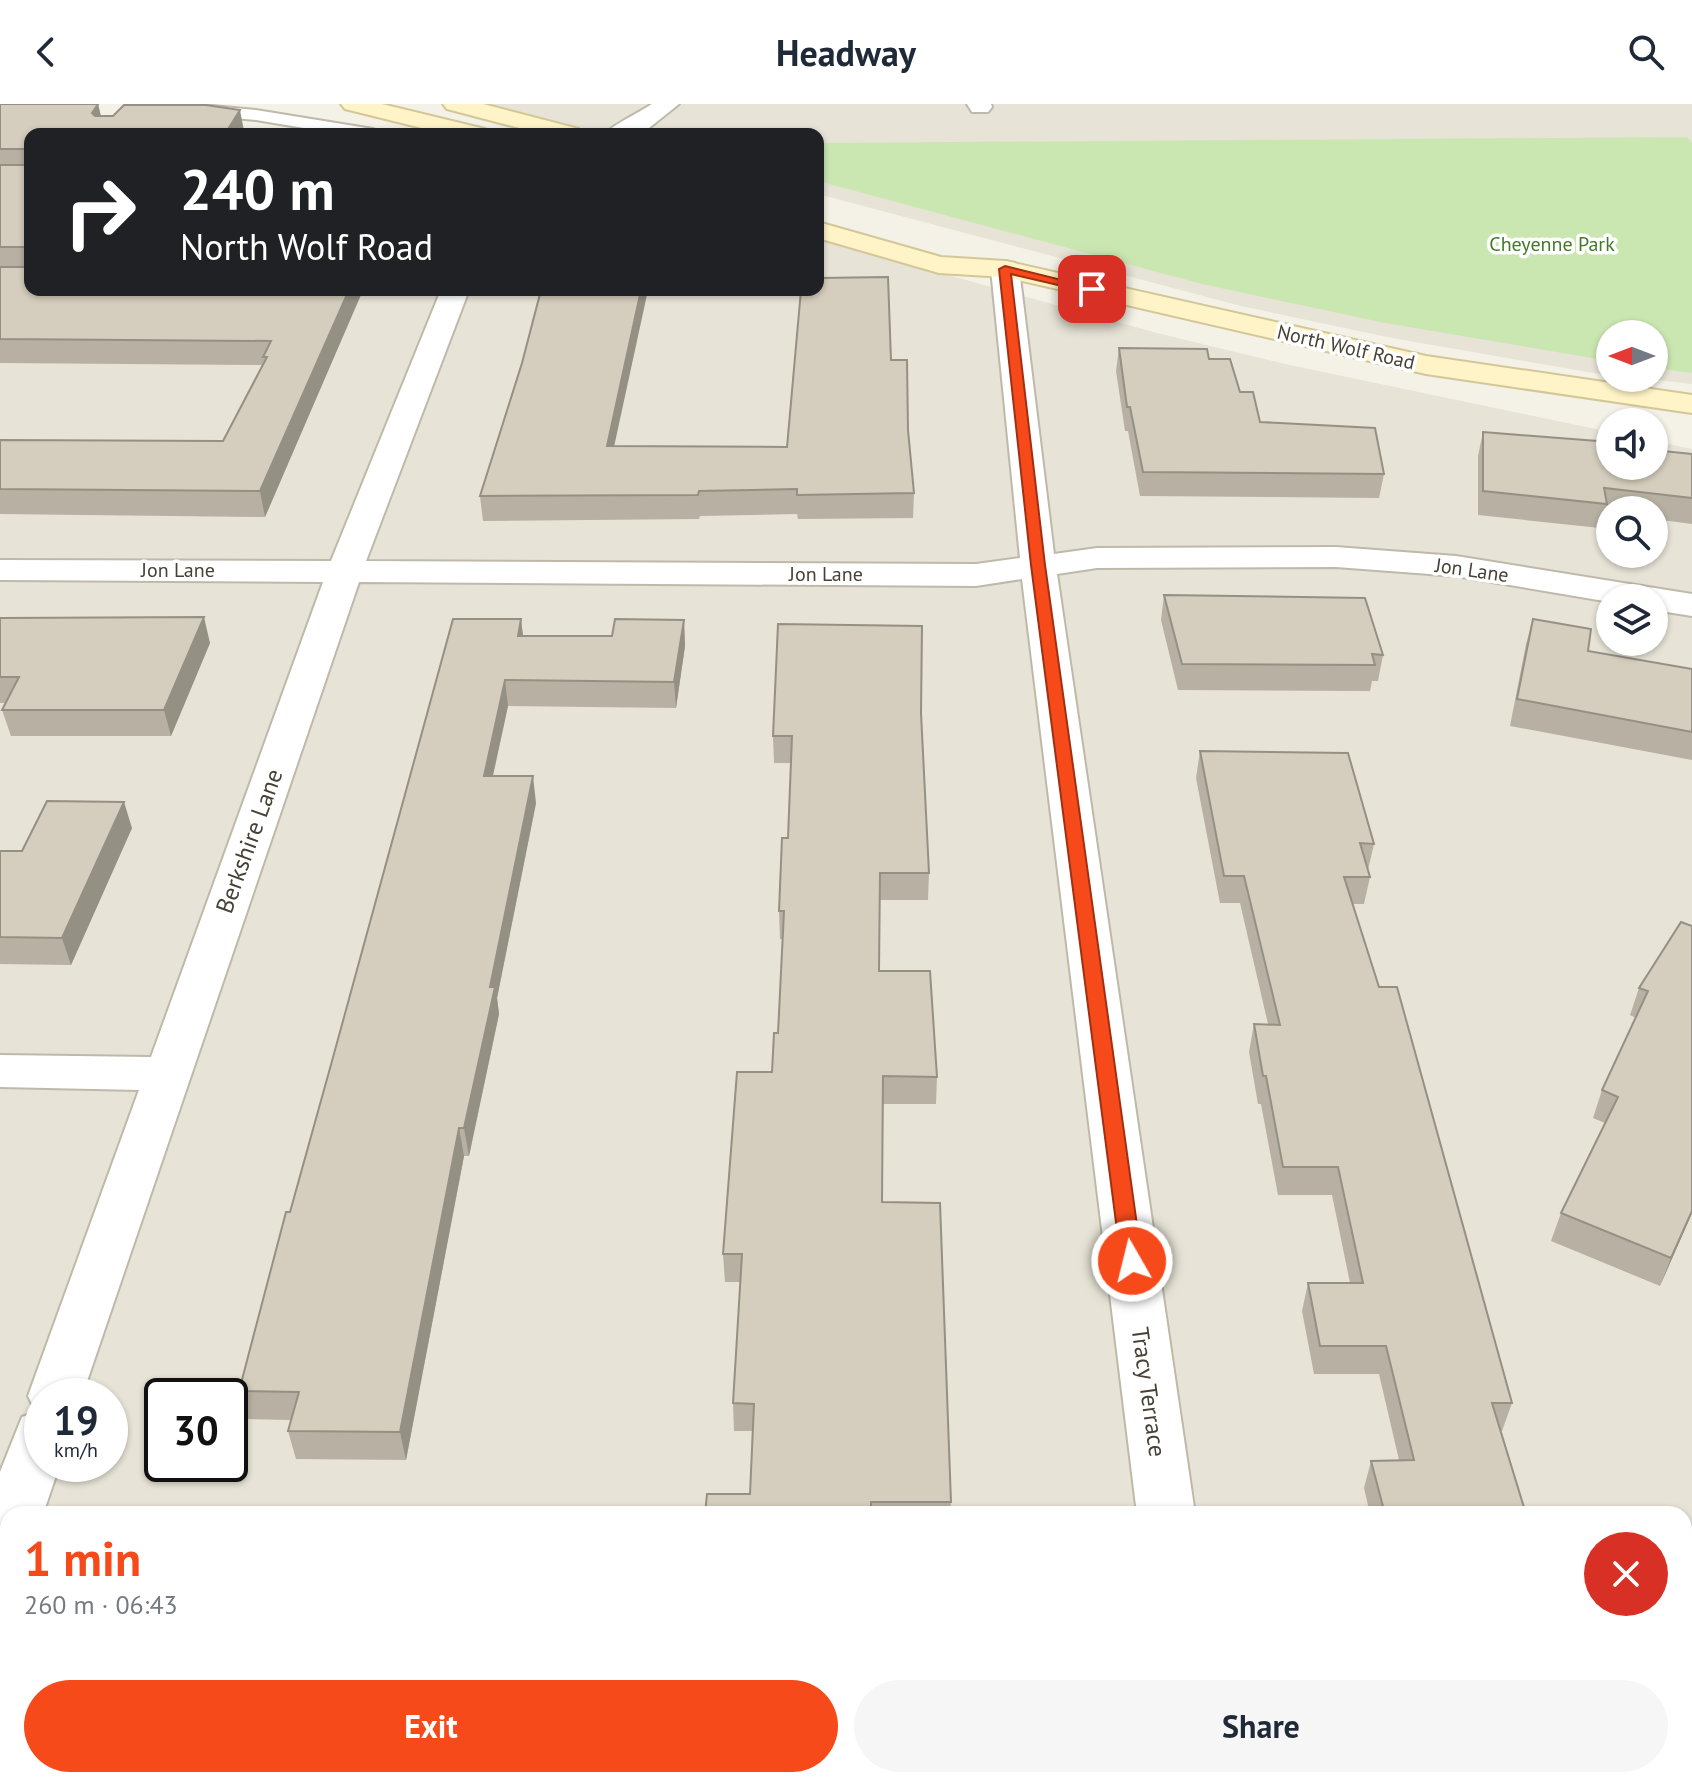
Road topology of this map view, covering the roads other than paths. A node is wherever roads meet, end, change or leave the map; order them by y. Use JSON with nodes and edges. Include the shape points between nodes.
{"nodes":[{"id":1,"x":143,"y":104,"type":"edge"},
{"id":2,"x":353,"y":104,"type":"edge"},
{"id":3,"x":455,"y":104,"type":"edge"},
{"id":4,"x":667,"y":104,"type":"edge"},
{"id":5,"x":387,"y":112,"type":"junction"},
{"id":6,"x":123,"y":116,"type":"edge"},
{"id":7,"x":281,"y":127,"type":"edge"},
{"id":8,"x":303,"y":128,"type":"edge"},
{"id":9,"x":352,"y":128,"type":"edge"},
{"id":10,"x":452,"y":128,"type":"edge"},
{"id":11,"x":547,"y":128,"type":"edge"},
{"id":12,"x":632,"y":128,"type":"edge"},
{"id":13,"x":824,"y":232,"type":"edge"},
{"id":14,"x":956,"y":240,"type":"dead end"},
{"id":15,"x":1005,"y":269,"type":"junction"},
{"id":16,"x":453,"y":296,"type":"edge"},
{"id":17,"x":1692,"y":404,"type":"edge"},
{"id":18,"x":1038,"y":565,"type":"junction"},
{"id":19,"x":0,"y":570,"type":"edge"},
{"id":20,"x":345,"y":571,"type":"junction"},
{"id":21,"x":1596,"y":589,"type":"edge"},
{"id":22,"x":1668,"y":601,"type":"edge"},
{"id":23,"x":1692,"y":605,"type":"edge"},
{"id":24,"x":0,"y":1071,"type":"edge"},
{"id":25,"x":166,"y":1074,"type":"junction"},
{"id":26,"x":61,"y":1378,"type":"edge"},
{"id":27,"x":25,"y":1482,"type":"edge"},
{"id":28,"x":17,"y":1506,"type":"edge"},
{"id":29,"x":1165,"y":1506,"type":"edge"}],
"edges":[{"from":1,"to":6,"type":"lane"},
{"from":1,"to":7,"type":"lane"},
{"from":2,"to":5,"type":"main road"},
{"from":3,"to":11,"type":"main road"},
{"from":4,"to":12,"type":"street"},
{"from":5,"to":9,"type":"lane"},
{"from":5,"to":10,"type":"main road"},
{"from":7,"to":8,"type":"lane"},
{"from":13,"to":15,"type":"main road","name":"North Wolf Road","via":[[939,265]]},
{"from":14,"to":15,"type":"main road","name":"North Wolf Road"},
{"from":15,"to":17,"type":"main road","name":"North Wolf Road","via":[[1426,365]]},
{"from":15,"to":18,"type":"street","name":"Tracy Terrace"},
{"from":16,"to":20,"type":"street","name":"Berkshire Lane"},
{"from":18,"to":20,"type":"street","name":"Jon Lane","via":[[976,575]]},
{"from":18,"to":21,"type":"street","name":"Jon Lane","via":[[1097,558],[1336,557],[1456,566]]},
{"from":18,"to":29,"type":"street","name":"Tracy Terrace"},
{"from":19,"to":20,"type":"street","name":"Jon Lane"},
{"from":20,"to":25,"type":"street","name":"Berkshire Lane"},
{"from":22,"to":23,"type":"street"},
{"from":24,"to":25,"type":"street"},
{"from":25,"to":26,"type":"street","name":"Berkshire Lane"},
{"from":27,"to":28,"type":"street"}]}
